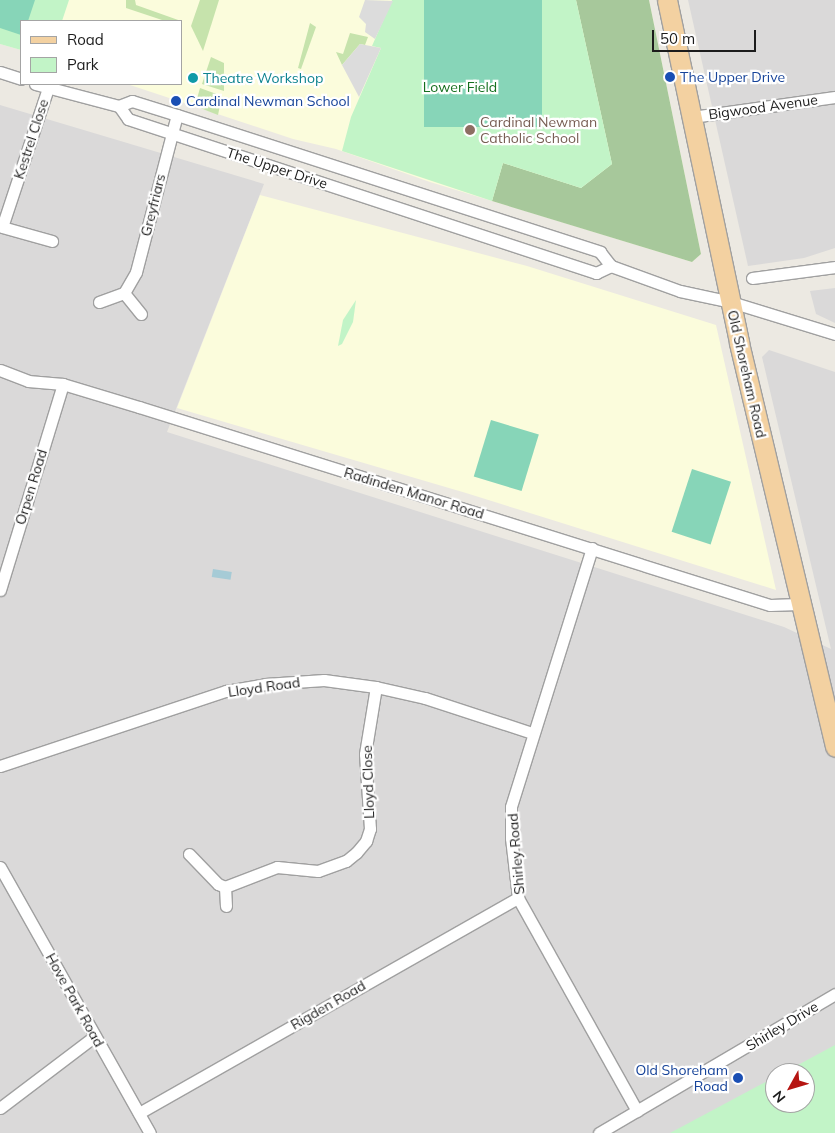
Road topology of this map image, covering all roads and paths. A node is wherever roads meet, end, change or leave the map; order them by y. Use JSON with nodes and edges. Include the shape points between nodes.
{"nodes":[{"id":1,"x":667,"y":0,"type":"edge"},
{"id":2,"x":0,"y":72,"type":"edge"},
{"id":3,"x":20,"y":79,"type":"edge"},
{"id":4,"x":39,"y":85,"type":"edge"},
{"id":5,"x":48,"y":88,"type":"junction"},
{"id":6,"x":835,"y":97,"type":"edge"},
{"id":7,"x":120,"y":106,"type":"junction"},
{"id":8,"x":177,"y":114,"type":"junction"},
{"id":9,"x":692,"y":117,"type":"junction"},
{"id":10,"x":172,"y":133,"type":"junction"},
{"id":11,"x":52,"y":242,"type":"dead end"},
{"id":12,"x":612,"y":266,"type":"junction"},
{"id":13,"x":835,"y":266,"type":"edge"},
{"id":14,"x":752,"y":278,"type":"dead end"},
{"id":15,"x":124,"y":293,"type":"junction"},
{"id":16,"x":99,"y":302,"type":"dead end"},
{"id":17,"x":731,"y":302,"type":"junction"},
{"id":18,"x":141,"y":314,"type":"dead end"},
{"id":19,"x":835,"y":334,"type":"edge"},
{"id":20,"x":0,"y":370,"type":"edge"},
{"id":21,"x":63,"y":384,"type":"junction"},
{"id":22,"x":592,"y":548,"type":"junction"},
{"id":23,"x":0,"y":590,"type":"edge"},
{"id":24,"x":799,"y":604,"type":"junction"},
{"id":25,"x":376,"y":687,"type":"junction"},
{"id":26,"x":532,"y":733,"type":"junction"},
{"id":27,"x":835,"y":747,"type":"edge"},
{"id":28,"x":0,"y":766,"type":"edge"},
{"id":29,"x":189,"y":854,"type":"dead end"},
{"id":30,"x":0,"y":867,"type":"edge"},
{"id":31,"x":225,"y":887,"type":"junction"},
{"id":32,"x":518,"y":898,"type":"junction"},
{"id":33,"x":226,"y":906,"type":"dead end"},
{"id":34,"x":835,"y":994,"type":"edge"},
{"id":35,"x":95,"y":1036,"type":"junction"},
{"id":36,"x":0,"y":1108,"type":"edge"},
{"id":37,"x":637,"y":1111,"type":"junction"},
{"id":38,"x":139,"y":1113,"type":"junction"},
{"id":39,"x":150,"y":1133,"type":"edge"},
{"id":40,"x":599,"y":1133,"type":"edge"}],
"edges":[{"from":1,"to":9,"type":"main road","name":"Old Shoreham Road"},
{"from":2,"to":3,"type":"street"},
{"from":4,"to":5,"type":"street","name":"The Upper Drive"},
{"from":5,"to":7,"type":"street","name":"The Upper Drive"},
{"from":5,"to":11,"type":"street","name":"Kestrel Close","via":[[2,226]]},
{"from":6,"to":9,"type":"street","name":"Bigwood Avenue"},
{"from":7,"to":8,"type":"street","name":"The Upper Drive","via":[[132,101]]},
{"from":7,"to":10,"type":"street","name":"The Upper Drive","via":[[128,119]]},
{"from":8,"to":10,"type":"street","name":"Greyfriars"},
{"from":8,"to":12,"type":"street","name":"The Upper Drive","via":[[600,252]]},
{"from":9,"to":17,"type":"main road","name":"Old Shoreham Road"},
{"from":10,"to":12,"type":"street","name":"The Upper Drive","via":[[596,273]]},
{"from":10,"to":15,"type":"street","name":"Greyfriars","via":[[136,272]]},
{"from":12,"to":17,"type":"street","name":"The Upper Drive","via":[[680,291]]},
{"from":13,"to":14,"type":"street"},
{"from":15,"to":16,"type":"street"},
{"from":15,"to":18,"type":"street"},
{"from":17,"to":19,"type":"street","name":"The Upper Drive"},
{"from":17,"to":24,"type":"main road","name":"Old Shoreham Road"},
{"from":20,"to":21,"type":"street","name":"Radinden Manor Road","via":[[28,381]]},
{"from":21,"to":22,"type":"street","name":"Radinden Manor Road"},
{"from":21,"to":23,"type":"street","name":"Orpen Road"},
{"from":22,"to":24,"type":"street","name":"Radinden Manor Road","via":[[770,605]]},
{"from":22,"to":26,"type":"street","name":"Shirley Road"},
{"from":24,"to":27,"type":"main road","name":"Old Shoreham Road"},
{"from":25,"to":26,"type":"street","name":"Lloyd Road","via":[[425,698]]},
{"from":25,"to":28,"type":"street","name":"Lloyd Road","via":[[324,680],[265,684],[226,691]]},
{"from":25,"to":31,"type":"street","name":"Lloyd Close","via":[[365,754],[370,829],[362,848],[346,861],[318,871],[277,866]]},
{"from":26,"to":32,"type":"street","name":"Shirley Road","via":[[511,807]]},
{"from":29,"to":31,"type":"street"},
{"from":30,"to":35,"type":"street","name":"Hove Park Road"},
{"from":31,"to":33,"type":"street"},
{"from":32,"to":37,"type":"street","name":"Shirley Road"},
{"from":32,"to":38,"type":"street","name":"Rigden Road"},
{"from":34,"to":37,"type":"street","name":"Shirley Drive"},
{"from":35,"to":36,"type":"street"},
{"from":35,"to":38,"type":"street","name":"Hove Park Road"},
{"from":37,"to":40,"type":"street","name":"Shirley Drive"},
{"from":38,"to":39,"type":"street","name":"Hove Park Road"}]}
